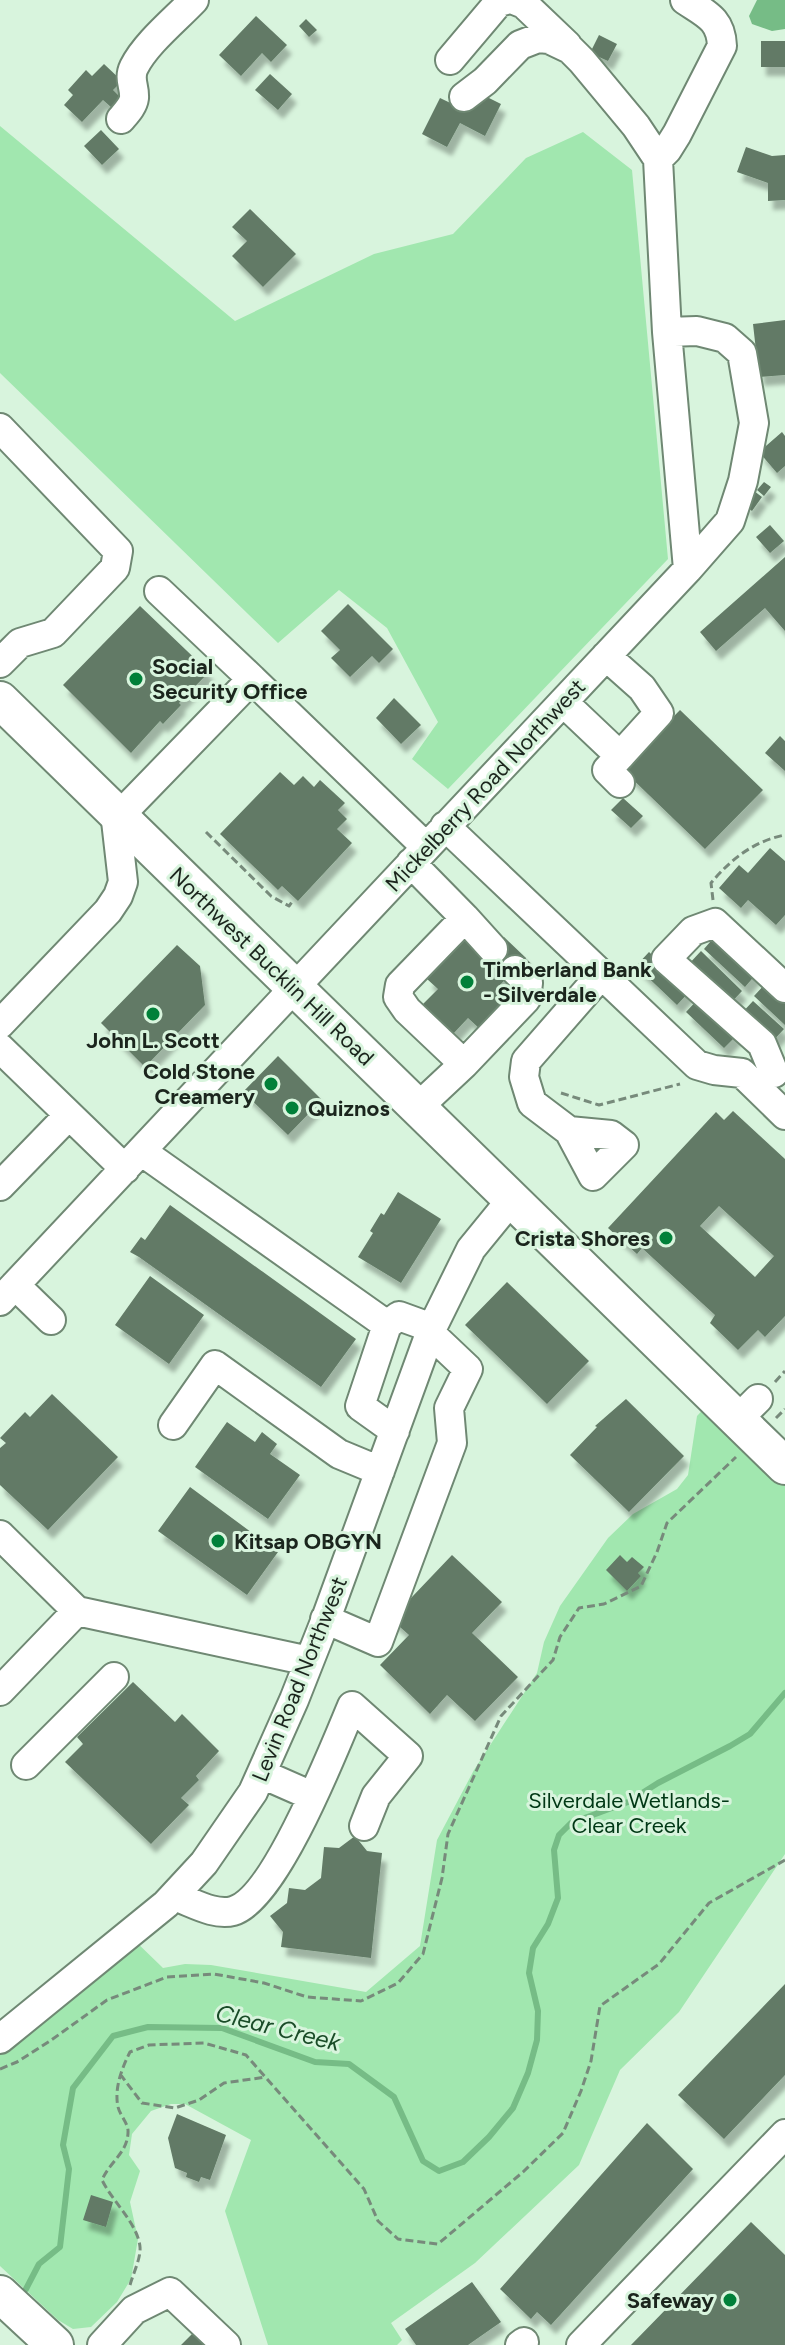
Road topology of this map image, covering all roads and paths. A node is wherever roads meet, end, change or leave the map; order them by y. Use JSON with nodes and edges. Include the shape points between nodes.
{"nodes":[{"id":1,"x":194,"y":0,"type":"edge"},
{"id":2,"x":506,"y":0,"type":"edge"},
{"id":3,"x":514,"y":0,"type":"edge"},
{"id":4,"x":685,"y":0,"type":"edge"},
{"id":5,"x":570,"y":49,"type":"junction"},
{"id":6,"x":450,"y":60,"type":"dead end"},
{"id":7,"x":464,"y":97,"type":"dead end"},
{"id":8,"x":121,"y":119,"type":"dead end"},
{"id":9,"x":658,"y":159,"type":"junction"},
{"id":10,"x":667,"y":332,"type":"junction"},
{"id":11,"x":0,"y":428,"type":"edge"},
{"id":12,"x":688,"y":569,"type":"junction"},
{"id":13,"x":159,"y":591,"type":"dead end"},
{"id":14,"x":606,"y":656,"type":"junction"},
{"id":15,"x":0,"y":663,"type":"edge"},
{"id":16,"x":252,"y":679,"type":"junction"},
{"id":17,"x":0,"y":700,"type":"edge"},
{"id":18,"x":563,"y":702,"type":"junction"},
{"id":19,"x":118,"y":814,"type":"junction"},
{"id":20,"x":445,"y":826,"type":"junction"},
{"id":21,"x":206,"y":832,"type":"dead end"},
{"id":22,"x":785,"y":835,"type":"edge"},
{"id":23,"x":418,"y":855,"type":"junction"},
{"id":24,"x":292,"y":902,"type":"dead end"},
{"id":25,"x":465,"y":918,"type":"junction"},
{"id":26,"x":715,"y":923,"type":"junction"},
{"id":27,"x":493,"y":949,"type":"dead end"},
{"id":28,"x":515,"y":970,"type":"dead end"},
{"id":29,"x":601,"y":975,"type":"junction"},
{"id":30,"x":785,"y":988,"type":"edge"},
{"id":31,"x":294,"y":989,"type":"junction"},
{"id":32,"x":0,"y":1024,"type":"edge"},
{"id":33,"x":0,"y":1048,"type":"edge"},
{"id":34,"x":464,"y":1064,"type":"junction"},
{"id":35,"x":742,"y":1073,"type":"junction"},
{"id":36,"x":780,"y":1073,"type":"edge"},
{"id":37,"x":686,"y":1077,"type":"dead end"},
{"id":38,"x":527,"y":1088,"type":"junction"},
{"id":39,"x":417,"y":1108,"type":"junction"},
{"id":40,"x":69,"y":1115,"type":"junction"},
{"id":41,"x":785,"y":1115,"type":"edge"},
{"id":42,"x":569,"y":1131,"type":"dead end"},
{"id":43,"x":133,"y":1160,"type":"junction"},
{"id":44,"x":0,"y":1186,"type":"edge"},
{"id":45,"x":511,"y":1200,"type":"junction"},
{"id":46,"x":8,"y":1293,"type":"edge"},
{"id":47,"x":51,"y":1320,"type":"dead end"},
{"id":48,"x":387,"y":1325,"type":"junction"},
{"id":49,"x":431,"y":1331,"type":"junction"},
{"id":50,"x":785,"y":1409,"type":"edge"},
{"id":51,"x":173,"y":1425,"type":"dead end"},
{"id":52,"x":395,"y":1431,"type":"junction"},
{"id":53,"x":760,"y":1435,"type":"edge"},
{"id":54,"x":380,"y":1471,"type":"junction"},
{"id":55,"x":0,"y":1535,"type":"edge"},
{"id":56,"x":77,"y":1611,"type":"junction"},
{"id":57,"x":325,"y":1619,"type":"junction"},
{"id":58,"x":309,"y":1661,"type":"junction"},
{"id":59,"x":114,"y":1677,"type":"dead end"},
{"id":60,"x":0,"y":1691,"type":"edge"},
{"id":61,"x":26,"y":1765,"type":"dead end"},
{"id":62,"x":262,"y":1774,"type":"junction"},
{"id":63,"x":312,"y":1796,"type":"junction"},
{"id":64,"x":364,"y":1826,"type":"dead end"},
{"id":65,"x":785,"y":1860,"type":"edge"},
{"id":66,"x":174,"y":1896,"type":"junction"},
{"id":67,"x":2,"y":2033,"type":"edge"},
{"id":68,"x":0,"y":2069,"type":"edge"},
{"id":69,"x":120,"y":2074,"type":"junction"},
{"id":70,"x":266,"y":2077,"type":"junction"},
{"id":71,"x":780,"y":2150,"type":"edge"},
{"id":72,"x":129,"y":2288,"type":"dead end"},
{"id":73,"x":0,"y":2294,"type":"edge"},
{"id":74,"x":55,"y":2345,"type":"edge"},
{"id":75,"x":102,"y":2345,"type":"edge"},
{"id":76,"x":226,"y":2345,"type":"edge"},
{"id":77,"x":581,"y":2345,"type":"edge"}],
"edges":[{"from":1,"to":8,"type":"street","via":[[133,68],[132,106]]},
{"from":2,"to":6,"type":"street"},
{"from":3,"to":5,"type":"street"},
{"from":4,"to":9,"type":"street","via":[[714,19],[722,46],[677,134]]},
{"from":5,"to":7,"type":"street","via":[[549,39],[528,41]]},
{"from":5,"to":9,"type":"street"},
{"from":9,"to":10,"type":"street"},
{"from":10,"to":12,"type":"street"},
{"from":10,"to":12,"type":"street","name":"Mickelberry Road Northwest","via":[[697,331],[725,338],[742,353],[754,423],[730,521]]},
{"from":11,"to":15,"type":"street","via":[[118,551],[115,568],[53,633],[20,643]]},
{"from":12,"to":14,"type":"street","name":"Mickelberry Road Northwest"},
{"from":13,"to":16,"type":"street"},
{"from":14,"to":18,"type":"street","name":"Mickelberry Road Northwest"},
{"from":14,"to":18,"type":"street","via":[[642,688],[659,713],[620,770]]},
{"from":16,"to":19,"type":"street"},
{"from":16,"to":23,"type":"street"},
{"from":17,"to":19,"type":"main road","name":"Northwest Bucklin Hill Road"},
{"from":18,"to":20,"type":"street","name":"Mickelberry Road Northwest"},
{"from":19,"to":31,"type":"main road","name":"Northwest Bucklin Hill Road"},
{"from":19,"to":32,"type":"street","via":[[123,882],[118,896]]},
{"from":20,"to":23,"type":"street","name":"Mickelberry Road Northwest"},
{"from":20,"to":29,"type":"street"},
{"from":21,"to":24,"type":"path","via":[[272,894],[289,906]]},
{"from":22,"to":26,"type":"path","via":[[766,839],[731,860],[711,883]]},
{"from":23,"to":25,"type":"street"},
{"from":23,"to":31,"type":"street","name":"Mickelberry Road Northwest"},
{"from":25,"to":27,"type":"street"},
{"from":25,"to":34,"type":"street","via":[[400,985],[398,997]]},
{"from":26,"to":30,"type":"street"},
{"from":26,"to":36,"type":"street","via":[[693,931],[666,959],[762,1044]]},
{"from":28,"to":34,"type":"street","via":[[528,983],[526,999]]},
{"from":29,"to":35,"type":"street","via":[[697,1065]]},
{"from":29,"to":38,"type":"street","via":[[526,1061]]},
{"from":31,"to":39,"type":"main road","name":"Northwest Bucklin Hill Road"},
{"from":31,"to":43,"type":"street","name":"Mickelberry Road Northwest"},
{"from":33,"to":40,"type":"street"},
{"from":34,"to":39,"type":"street"},
{"from":35,"to":36,"type":"street"},
{"from":35,"to":41,"type":"street"},
{"from":37,"to":38,"type":"path","via":[[680,1084],[599,1105],[538,1085]]},
{"from":38,"to":42,"type":"street","via":[[532,1103]]},
{"from":39,"to":45,"type":"main road","name":"Northwest Bucklin Hill Road"},
{"from":40,"to":43,"type":"street"},
{"from":40,"to":44,"type":"street"},
{"from":43,"to":46,"type":"street","name":"Mickelberry Road Northwest"},
{"from":43,"to":48,"type":"street"},
{"from":45,"to":49,"type":"street","name":"Levin Road Northwest","via":[[471,1249]]},
{"from":45,"to":53,"type":"main road","name":"Northwest Bucklin Hill Road"},
{"from":46,"to":47,"type":"street"},
{"from":48,"to":49,"type":"street","via":[[399,1316]]},
{"from":48,"to":52,"type":"street","via":[[360,1406]]},
{"from":49,"to":52,"type":"street","name":"Levin Road Northwest"},
{"from":49,"to":57,"type":"street","via":[[468,1369],[449,1408],[452,1443],[378,1642]]},
{"from":50,"to":53,"type":"path"},
{"from":51,"to":54,"type":"street","via":[[215,1365],[339,1454]]},
{"from":52,"to":54,"type":"street","name":"Levin Road Northwest"},
{"from":53,"to":68,"type":"path","via":[[667,1523],[641,1586],[604,1604],[579,1608],[560,1637],[553,1660],[501,1716],[448,1834],[423,1954],[398,1983],[361,2001],[307,1997],[214,1974],[167,1977],[107,2000]]},
{"from":54,"to":57,"type":"street","name":"Levin Road Northwest"},
{"from":55,"to":56,"type":"street"},
{"from":56,"to":58,"type":"street"},
{"from":56,"to":60,"type":"street"},
{"from":57,"to":58,"type":"street","name":"Levin Road Northwest"},
{"from":58,"to":62,"type":"street","name":"Levin Road Northwest"},
{"from":59,"to":61,"type":"street"},
{"from":62,"to":63,"type":"street"},
{"from":62,"to":66,"type":"street","name":"Levin Road Northwest","via":[[227,1832]]},
{"from":63,"to":64,"type":"street","via":[[352,1706],[408,1756],[376,1796]]},
{"from":63,"to":66,"type":"street","via":[[268,1878],[246,1905],[214,1911]]},
{"from":65,"to":70,"type":"path","via":[[709,1903],[659,1964],[600,2006],[591,2061],[563,2133],[438,2244],[398,2239],[378,2221],[364,2189]]},
{"from":66,"to":67,"type":"street","name":"Levin Road Northwest"},
{"from":69,"to":70,"type":"path","via":[[142,2103],[175,2108],[224,2083]]},
{"from":69,"to":70,"type":"path","via":[[130,2052],[149,2045],[204,2043],[246,2055]]},
{"from":69,"to":72,"type":"path","via":[[118,2106],[128,2129],[124,2151],[102,2180],[141,2249]]},
{"from":71,"to":77,"type":"street"},
{"from":73,"to":74,"type":"main road"},
{"from":75,"to":76,"type":"street","via":[[134,2310],[170,2292]]}]}
